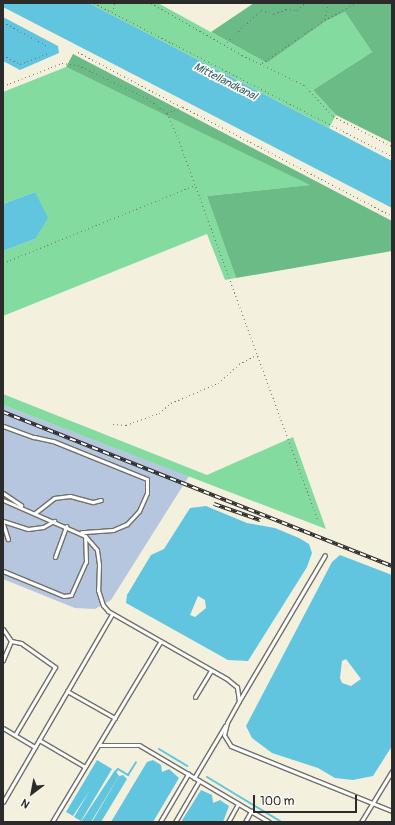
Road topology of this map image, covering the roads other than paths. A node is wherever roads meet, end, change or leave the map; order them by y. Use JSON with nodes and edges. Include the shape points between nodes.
{"nodes":[{"id":1,"x":3,"y":426,"type":"edge"},
{"id":2,"x":3,"y":493,"type":"edge"},
{"id":3,"x":3,"y":500,"type":"edge"},
{"id":4,"x":101,"y":500,"type":"dead end"},
{"id":5,"x":27,"y":510,"type":"junction"},
{"id":6,"x":36,"y":513,"type":"junction"},
{"id":7,"x":54,"y":521,"type":"junction"},
{"id":8,"x":3,"y":523,"type":"edge"},
{"id":9,"x":66,"y":526,"type":"junction"},
{"id":10,"x":81,"y":532,"type":"junction"},
{"id":11,"x":85,"y":536,"type":"junction"},
{"id":12,"x":8,"y":539,"type":"dead end"},
{"id":13,"x":325,"y":555,"type":"dead end"},
{"id":14,"x":55,"y":557,"type":"dead end"},
{"id":15,"x":3,"y":571,"type":"edge"},
{"id":16,"x":112,"y":614,"type":"junction"},
{"id":17,"x":3,"y":629,"type":"edge"},
{"id":18,"x":11,"y":641,"type":"junction"},
{"id":19,"x":160,"y":642,"type":"junction"},
{"id":20,"x":3,"y":660,"type":"edge"},
{"id":21,"x":211,"y":670,"type":"junction"},
{"id":22,"x":67,"y":691,"type":"junction"},
{"id":23,"x":195,"y":697,"type":"dead end"},
{"id":24,"x":239,"y":701,"type":"junction"},
{"id":25,"x":115,"y":718,"type":"junction"},
{"id":26,"x":226,"y":723,"type":"junction"},
{"id":27,"x":3,"y":728,"type":"edge"},
{"id":28,"x":15,"y":735,"type":"junction"},
{"id":29,"x":39,"y":740,"type":"junction"},
{"id":30,"x":99,"y":745,"type":"junction"},
{"id":31,"x":35,"y":747,"type":"junction"},
{"id":32,"x":85,"y":767,"type":"junction"},
{"id":33,"x":392,"y":771,"type":"edge"},
{"id":34,"x":188,"y":774,"type":"junction"},
{"id":35,"x":194,"y":778,"type":"junction"},
{"id":36,"x":199,"y":781,"type":"junction"},
{"id":37,"x":3,"y":802,"type":"edge"},
{"id":38,"x":373,"y":803,"type":"junction"},
{"id":39,"x":238,"y":804,"type":"junction"},
{"id":40,"x":251,"y":811,"type":"junction"},
{"id":41,"x":392,"y":811,"type":"edge"},
{"id":42,"x":52,"y":822,"type":"edge"},
{"id":43,"x":160,"y":822,"type":"edge"},
{"id":44,"x":176,"y":822,"type":"edge"},
{"id":45,"x":228,"y":822,"type":"edge"},
{"id":46,"x":245,"y":822,"type":"edge"},
{"id":47,"x":269,"y":822,"type":"edge"},
{"id":48,"x":361,"y":822,"type":"edge"}],
"edges":[{"from":1,"to":10,"type":"lane","via":[[59,443],[147,480],[147,493],[139,511],[127,524],[113,530]]},
{"from":2,"to":5,"type":"lane"},
{"from":3,"to":5,"type":"lane"},
{"from":4,"to":6,"type":"lane","via":[[93,502],[70,496],[54,498]]},
{"from":5,"to":6,"type":"lane"},
{"from":6,"to":7,"type":"lane"},
{"from":7,"to":8,"type":"lane","via":[[43,527],[28,529]]},
{"from":7,"to":9,"type":"lane"},
{"from":8,"to":12,"type":"lane"},
{"from":9,"to":10,"type":"lane"},
{"from":9,"to":14,"type":"lane"},
{"from":10,"to":11,"type":"lane"},
{"from":11,"to":15,"type":"lane","via":[[86,562],[71,595],[64,596]]},
{"from":11,"to":16,"type":"lane","via":[[92,542],[99,558],[100,598]]},
{"from":13,"to":24,"type":"lane"},
{"from":16,"to":19,"type":"lane"},
{"from":16,"to":22,"type":"lane"},
{"from":17,"to":18,"type":"lane"},
{"from":18,"to":20,"type":"lane"},
{"from":18,"to":28,"type":"lane","via":[[21,643],[55,667]]},
{"from":19,"to":21,"type":"lane"},
{"from":19,"to":25,"type":"lane"},
{"from":21,"to":23,"type":"lane"},
{"from":21,"to":24,"type":"lane","via":[[237,687]]},
{"from":22,"to":25,"type":"lane"},
{"from":22,"to":29,"type":"lane"},
{"from":24,"to":26,"type":"lane"},
{"from":25,"to":30,"type":"lane"},
{"from":26,"to":35,"type":"lane"},
{"from":26,"to":38,"type":"lane","via":[[224,735],[231,746]]},
{"from":27,"to":28,"type":"lane"},
{"from":28,"to":31,"type":"lane"},
{"from":29,"to":31,"type":"lane"},
{"from":29,"to":32,"type":"lane"},
{"from":30,"to":32,"type":"lane"},
{"from":30,"to":34,"type":"lane","via":[[139,745]]},
{"from":31,"to":37,"type":"lane"},
{"from":32,"to":42,"type":"lane"},
{"from":33,"to":38,"type":"lane"},
{"from":34,"to":35,"type":"lane"},
{"from":34,"to":43,"type":"lane"},
{"from":35,"to":36,"type":"lane"},
{"from":36,"to":39,"type":"lane"},
{"from":36,"to":44,"type":"lane"},
{"from":38,"to":41,"type":"lane"},
{"from":38,"to":48,"type":"lane"},
{"from":39,"to":40,"type":"lane"},
{"from":39,"to":45,"type":"lane"},
{"from":40,"to":46,"type":"lane"},
{"from":40,"to":47,"type":"lane"}]}
